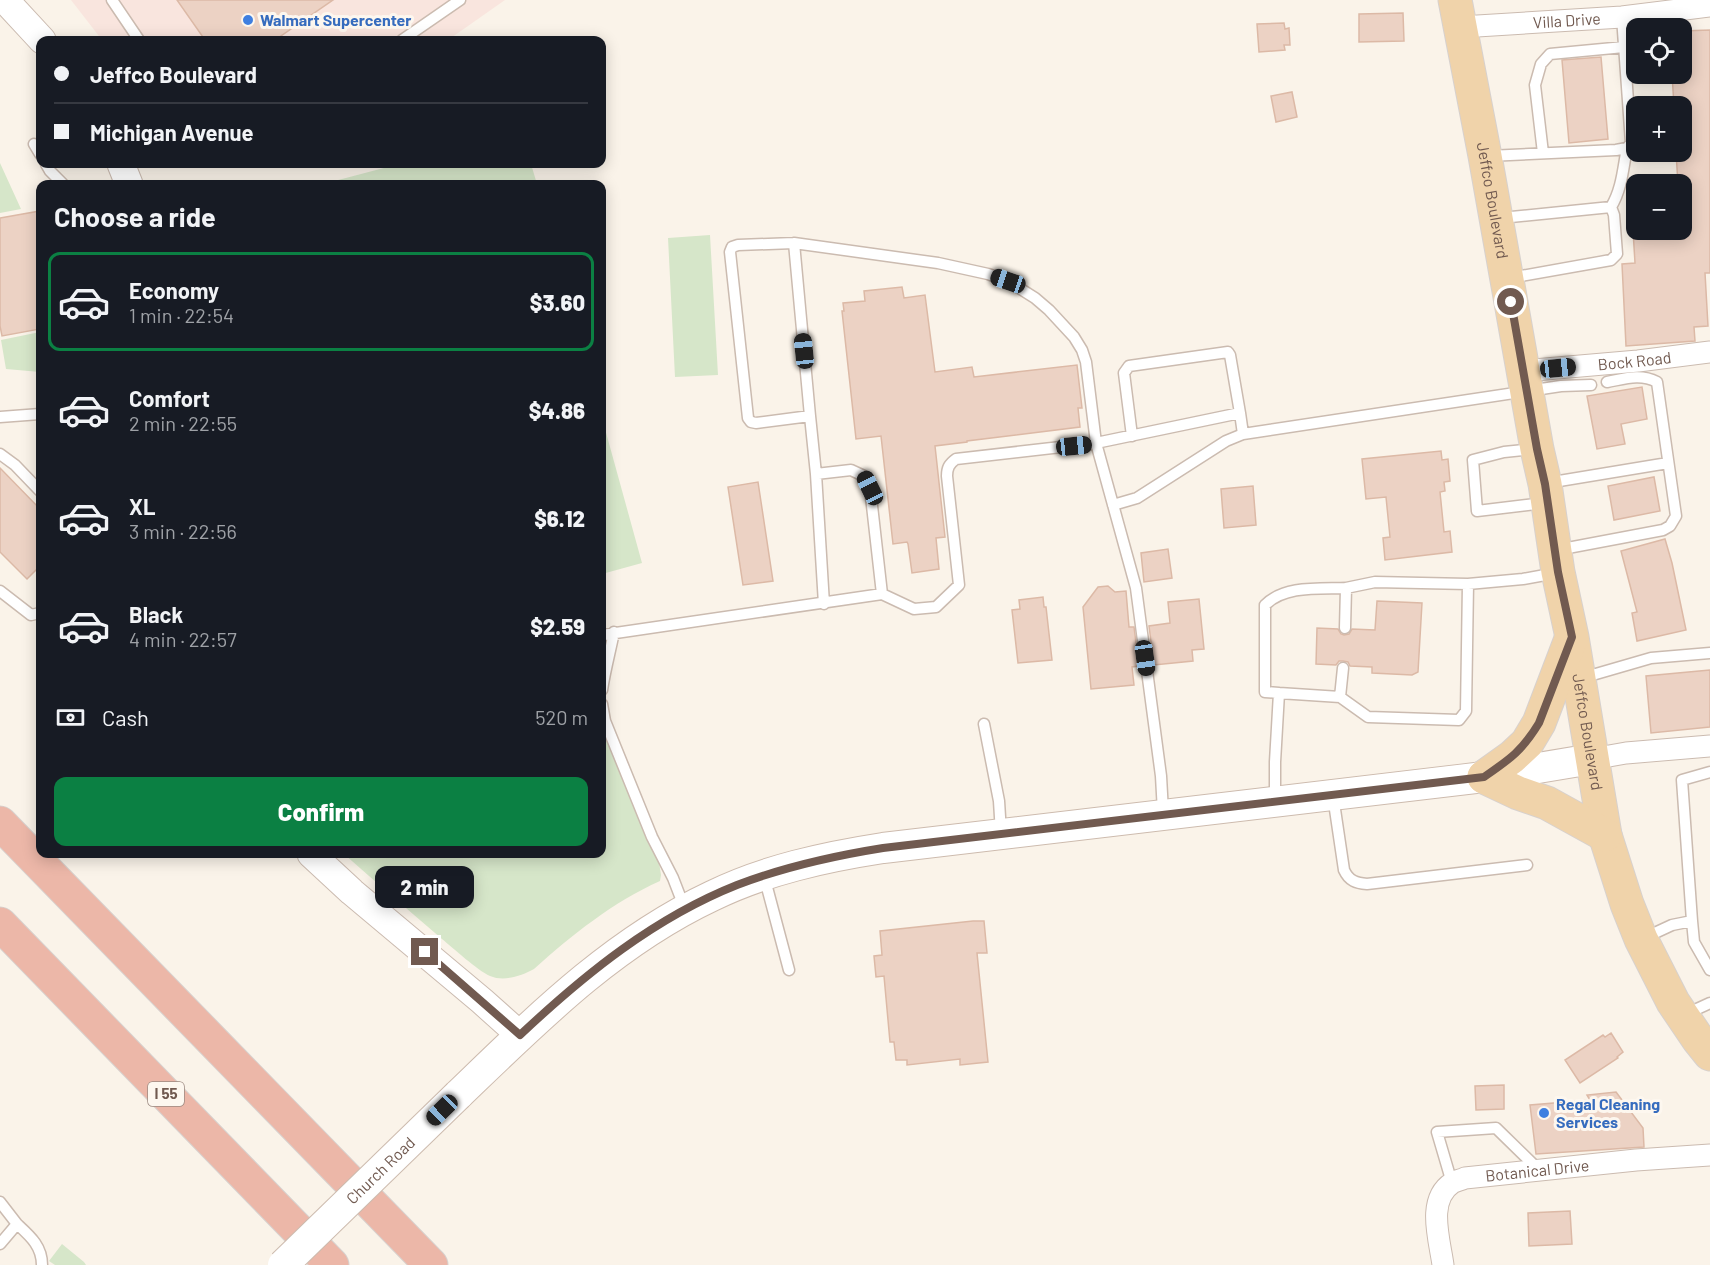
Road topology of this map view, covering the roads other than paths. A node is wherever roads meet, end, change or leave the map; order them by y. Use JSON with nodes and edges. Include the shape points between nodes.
{"nodes":[{"id":1,"x":5,"y":0,"type":"edge"},
{"id":2,"x":112,"y":0,"type":"edge"},
{"id":3,"x":460,"y":0,"type":"edge"},
{"id":4,"x":1710,"y":6,"type":"edge"},
{"id":5,"x":1458,"y":14,"type":"edge"},
{"id":6,"x":1622,"y":17,"type":"junction"},
{"id":7,"x":38,"y":36,"type":"edge"},
{"id":8,"x":136,"y":36,"type":"edge"},
{"id":9,"x":408,"y":36,"type":"edge"},
{"id":10,"x":1624,"y":47,"type":"junction"},
{"id":11,"x":1627,"y":96,"type":"edge"},
{"id":12,"x":34,"y":144,"type":"dead end"},
{"id":13,"x":36,"y":147,"type":"edge"},
{"id":14,"x":1626,"y":148,"type":"edge"},
{"id":15,"x":1543,"y":153,"type":"junction"},
{"id":16,"x":1626,"y":154,"type":"edge"},
{"id":17,"x":1485,"y":156,"type":"junction"},
{"id":18,"x":48,"y":168,"type":"edge"},
{"id":19,"x":59,"y":180,"type":"edge"},
{"id":20,"x":1611,"y":207,"type":"junction"},
{"id":21,"x":1496,"y":219,"type":"junction"},
{"id":22,"x":794,"y":243,"type":"junction"},
{"id":23,"x":1507,"y":279,"type":"junction"},
{"id":24,"x":1710,"y":352,"type":"edge"},
{"id":25,"x":1525,"y":381,"type":"junction"},
{"id":26,"x":1606,"y":382,"type":"dead end"},
{"id":27,"x":1591,"y":385,"type":"dead end"},
{"id":28,"x":1240,"y":413,"type":"junction"},
{"id":29,"x":36,"y":414,"type":"edge"},
{"id":30,"x":0,"y":417,"type":"edge"},
{"id":31,"x":810,"y":417,"type":"junction"},
{"id":32,"x":1243,"y":434,"type":"junction"},
{"id":33,"x":1132,"y":436,"type":"junction"},
{"id":34,"x":1096,"y":443,"type":"junction"},
{"id":35,"x":1537,"y":449,"type":"junction"},
{"id":36,"x":0,"y":454,"type":"edge"},
{"id":37,"x":1668,"y":464,"type":"junction"},
{"id":38,"x":816,"y":474,"type":"junction"},
{"id":39,"x":36,"y":487,"type":"edge"},
{"id":40,"x":1546,"y":493,"type":"junction"},
{"id":41,"x":1113,"y":505,"type":"junction"},
{"id":42,"x":1557,"y":561,"type":"junction"},
{"id":43,"x":1468,"y":584,"type":"junction"},
{"id":44,"x":1346,"y":588,"type":"junction"},
{"id":45,"x":0,"y":591,"type":"edge"},
{"id":46,"x":882,"y":594,"type":"junction"},
{"id":47,"x":824,"y":604,"type":"junction"},
{"id":48,"x":36,"y":614,"type":"edge"},
{"id":49,"x":1345,"y":628,"type":"dead end"},
{"id":50,"x":614,"y":632,"type":"junction"},
{"id":51,"x":606,"y":634,"type":"edge"},
{"id":52,"x":1572,"y":637,"type":"junction"},
{"id":53,"x":1710,"y":652,"type":"edge"},
{"id":54,"x":606,"y":665,"type":"edge"},
{"id":55,"x":1343,"y":668,"type":"dead end"},
{"id":56,"x":1579,"y":679,"type":"junction"},
{"id":57,"x":1278,"y":693,"type":"junction"},
{"id":58,"x":1340,"y":697,"type":"junction"},
{"id":59,"x":606,"y":723,"type":"edge"},
{"id":60,"x":984,"y":724,"type":"dead end"},
{"id":61,"x":1710,"y":746,"type":"edge"},
{"id":62,"x":1592,"y":759,"type":"junction"},
{"id":63,"x":1710,"y":772,"type":"edge"},
{"id":64,"x":1484,"y":777,"type":"junction"},
{"id":65,"x":1333,"y":795,"type":"junction"},
{"id":66,"x":1275,"y":801,"type":"junction"},
{"id":67,"x":1163,"y":815,"type":"junction"},
{"id":68,"x":0,"y":823,"type":"edge"},
{"id":69,"x":1001,"y":834,"type":"junction"},
{"id":70,"x":1605,"y":835,"type":"junction"},
{"id":71,"x":315,"y":858,"type":"edge"},
{"id":72,"x":1527,"y":865,"type":"dead end"},
{"id":73,"x":764,"y":876,"type":"junction"},
{"id":74,"x":686,"y":909,"type":"junction"},
{"id":75,"x":1692,"y":921,"type":"junction"},
{"id":76,"x":0,"y":924,"type":"edge"},
{"id":77,"x":1641,"y":939,"type":"junction"},
{"id":78,"x":789,"y":970,"type":"dead end"},
{"id":79,"x":1710,"y":970,"type":"edge"},
{"id":80,"x":1696,"y":1009,"type":"edge"},
{"id":81,"x":520,"y":1035,"type":"junction"},
{"id":82,"x":1710,"y":1054,"type":"edge"},
{"id":83,"x":1710,"y":1155,"type":"edge"},
{"id":84,"x":1539,"y":1170,"type":"junction"},
{"id":85,"x":1452,"y":1183,"type":"junction"},
{"id":86,"x":0,"y":1202,"type":"edge"},
{"id":87,"x":17,"y":1224,"type":"junction"},
{"id":88,"x":0,"y":1244,"type":"edge"},
{"id":89,"x":42,"y":1265,"type":"edge"},
{"id":90,"x":283,"y":1265,"type":"edge"},
{"id":91,"x":332,"y":1265,"type":"edge"},
{"id":92,"x":431,"y":1265,"type":"edge"},
{"id":93,"x":1443,"y":1265,"type":"edge"}],
"edges":[{"from":1,"to":7,"type":"street"},
{"from":2,"to":8,"type":"lane"},
{"from":3,"to":9,"type":"lane"},
{"from":4,"to":6,"type":"street","name":"Villa Drive"},
{"from":5,"to":6,"type":"street","name":"Villa Drive"},
{"from":5,"to":17,"type":"main road","name":"Jeffco Boulevard"},
{"from":6,"to":10,"type":"lane"},
{"from":10,"to":11,"type":"lane"},
{"from":10,"to":15,"type":"lane","via":[[1550,54],[1541,64],[1535,85]]},
{"from":12,"to":13,"type":"lane"},
{"from":14,"to":15,"type":"lane"},
{"from":15,"to":17,"type":"lane"},
{"from":16,"to":20,"type":"lane","via":[[1621,185]]},
{"from":17,"to":21,"type":"main road","name":"Jeffco Boulevard"},
{"from":18,"to":19,"type":"lane"},
{"from":20,"to":21,"type":"lane"},
{"from":20,"to":23,"type":"lane","via":[[1617,254],[1611,260]]},
{"from":21,"to":23,"type":"main road","name":"Jeffco Boulevard"},
{"from":22,"to":31,"type":"lane"},
{"from":22,"to":31,"type":"lane","via":[[738,245],[730,252],[748,418],[756,423]]},
{"from":22,"to":34,"type":"lane","via":[[988,274],[1035,298],[1082,350]]},
{"from":23,"to":25,"type":"main road","name":"Jeffco Boulevard"},
{"from":24,"to":25,"type":"street","name":"Bock Road"},
{"from":25,"to":27,"type":"lane"},
{"from":25,"to":32,"type":"lane"},
{"from":25,"to":35,"type":"main road","name":"Jeffco Boulevard"},
{"from":26,"to":37,"type":"lane","via":[[1633,377],[1657,382]]},
{"from":28,"to":32,"type":"lane"},
{"from":28,"to":33,"type":"lane"},
{"from":28,"to":33,"type":"lane","via":[[1228,352],[1129,366],[1124,374]]},
{"from":29,"to":30,"type":"lane"},
{"from":31,"to":38,"type":"lane"},
{"from":32,"to":41,"type":"lane","via":[[1137,498]]},
{"from":33,"to":34,"type":"lane"},
{"from":34,"to":41,"type":"lane"},
{"from":34,"to":46,"type":"lane","via":[[956,459],[950,463],[947,476],[959,585],[936,607],[914,609]]},
{"from":35,"to":40,"type":"main road","name":"Jeffco Boulevard"},
{"from":35,"to":40,"type":"lane","via":[[1473,460],[1477,512]]},
{"from":36,"to":39,"type":"lane"},
{"from":37,"to":40,"type":"lane"},
{"from":37,"to":42,"type":"lane","via":[[1676,516],[1670,526]]},
{"from":38,"to":46,"type":"lane","via":[[851,470],[864,476],[870,488]]},
{"from":38,"to":47,"type":"lane"},
{"from":40,"to":42,"type":"main road","name":"Jeffco Boulevard"},
{"from":41,"to":67,"type":"lane","via":[[1136,588]]},
{"from":42,"to":43,"type":"lane","via":[[1523,579]]},
{"from":42,"to":52,"type":"main road","name":"Jeffco Boulevard"},
{"from":43,"to":44,"type":"lane","via":[[1375,582]]},
{"from":43,"to":58,"type":"lane","via":[[1466,711],[1459,720],[1368,717]]},
{"from":44,"to":49,"type":"lane"},
{"from":44,"to":57,"type":"lane","via":[[1292,591],[1272,597],[1265,605],[1265,692]]},
{"from":45,"to":48,"type":"lane","via":[[31,615]]},
{"from":46,"to":47,"type":"lane"},
{"from":47,"to":50,"type":"lane"},
{"from":50,"to":51,"type":"lane"},
{"from":50,"to":54,"type":"lane"},
{"from":52,"to":56,"type":"main road","name":"Jeffco Boulevard"},
{"from":52,"to":64,"type":"main road","via":[[1534,731],[1512,757]]},
{"from":53,"to":56,"type":"lane","via":[[1651,658]]},
{"from":55,"to":58,"type":"lane"},
{"from":56,"to":62,"type":"main road","name":"Jeffco Boulevard"},
{"from":57,"to":58,"type":"lane"},
{"from":57,"to":66,"type":"lane"},
{"from":59,"to":74,"type":"lane"},
{"from":60,"to":69,"type":"lane","via":[[999,801]]},
{"from":61,"to":62,"type":"street"},
{"from":62,"to":64,"type":"main road","name":"Church Road"},
{"from":62,"to":70,"type":"main road","name":"Jeffco Boulevard"},
{"from":63,"to":75,"type":"lane","via":[[1682,780]]},
{"from":64,"to":65,"type":"main road","name":"Church Road"},
{"from":64,"to":70,"type":"main road","via":[[1547,803]]},
{"from":65,"to":66,"type":"main road","name":"Church Road"},
{"from":65,"to":72,"type":"lane","via":[[1344,870],[1352,881],[1367,884]]},
{"from":66,"to":67,"type":"main road","name":"Church Road"},
{"from":67,"to":69,"type":"main road","name":"Church Road"},
{"from":68,"to":92,"type":"highway"},
{"from":69,"to":73,"type":"main road","name":"Church Road","via":[[847,854]]},
{"from":70,"to":77,"type":"main road","name":"Jeffco Boulevard"},
{"from":71,"to":81,"type":"street"},
{"from":73,"to":74,"type":"main road","name":"Church Road"},
{"from":73,"to":78,"type":"lane"},
{"from":74,"to":81,"type":"main road","name":"Church Road","via":[[609,958]]},
{"from":75,"to":77,"type":"lane"},
{"from":75,"to":79,"type":"lane","via":[[1694,942]]},
{"from":76,"to":91,"type":"highway","number":"I 55"},
{"from":77,"to":80,"type":"main road","name":"Jeffco Boulevard","via":[[1660,979]]},
{"from":80,"to":82,"type":"main road","name":"Jeffco Boulevard"},
{"from":81,"to":90,"type":"main road","name":"Church Road","bridge":true},
{"from":83,"to":84,"type":"street","name":"Botanical Drive"},
{"from":84,"to":85,"type":"street","name":"Botanical Drive","via":[[1465,1178]]},
{"from":84,"to":85,"type":"lane","via":[[1496,1128],[1437,1132]]},
{"from":85,"to":93,"type":"street","via":[[1438,1204]]},
{"from":86,"to":87,"type":"lane"},
{"from":87,"to":88,"type":"lane"},
{"from":87,"to":89,"type":"lane","via":[[38,1244]]}]}
